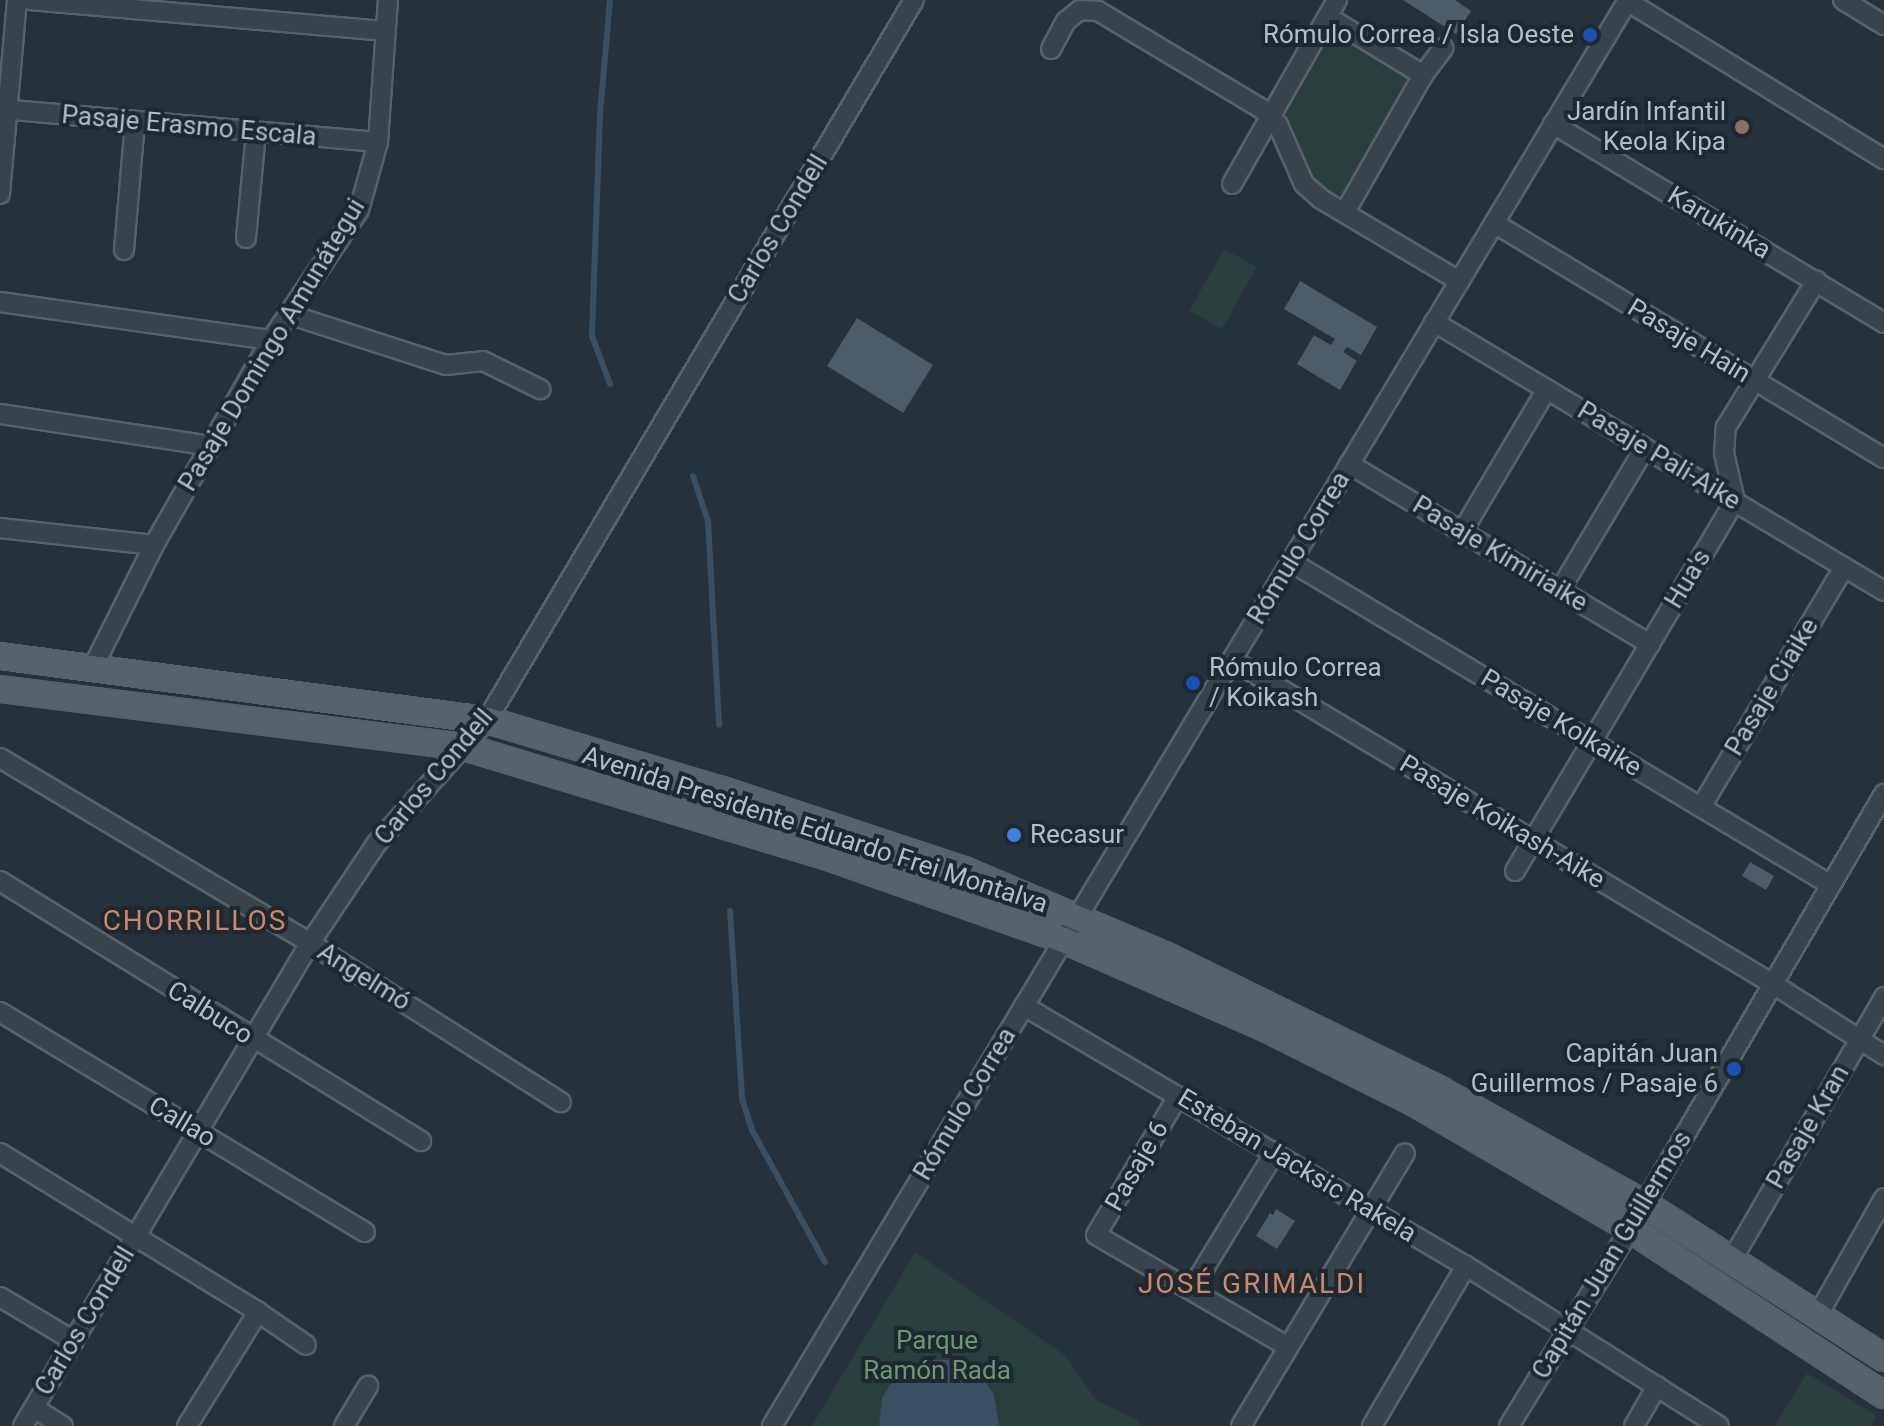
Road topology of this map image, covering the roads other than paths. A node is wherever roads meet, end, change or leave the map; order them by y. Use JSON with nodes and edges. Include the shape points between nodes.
{"nodes":[{"id":1,"x":17,"y":0,"type":"edge"},
{"id":2,"x":30,"y":0,"type":"edge"},
{"id":3,"x":388,"y":0,"type":"edge"},
{"id":4,"x":914,"y":0,"type":"edge"},
{"id":5,"x":1843,"y":0,"type":"edge"},
{"id":6,"x":1627,"y":1,"type":"edge"},
{"id":7,"x":1332,"y":8,"type":"edge"},
{"id":8,"x":1884,"y":25,"type":"edge"},
{"id":9,"x":386,"y":31,"type":"junction"},
{"id":10,"x":1443,"y":48,"type":"dead end"},
{"id":11,"x":1051,"y":49,"type":"dead end"},
{"id":12,"x":1423,"y":75,"type":"junction"},
{"id":13,"x":4,"y":110,"type":"edge"},
{"id":14,"x":1271,"y":117,"type":"junction"},
{"id":15,"x":135,"y":121,"type":"junction"},
{"id":16,"x":1553,"y":124,"type":"junction"},
{"id":17,"x":256,"y":132,"type":"junction"},
{"id":18,"x":378,"y":142,"type":"junction"},
{"id":19,"x":1884,"y":159,"type":"edge"},
{"id":20,"x":1232,"y":184,"type":"dead end"},
{"id":21,"x":0,"y":194,"type":"edge"},
{"id":22,"x":1345,"y":212,"type":"junction"},
{"id":23,"x":1494,"y":223,"type":"junction"},
{"id":24,"x":246,"y":238,"type":"dead end"},
{"id":25,"x":124,"y":250,"type":"dead end"},
{"id":26,"x":1459,"y":281,"type":"junction"},
{"id":27,"x":1816,"y":281,"type":"junction"},
{"id":28,"x":0,"y":302,"type":"edge"},
{"id":29,"x":288,"y":314,"type":"junction"},
{"id":30,"x":1434,"y":322,"type":"junction"},
{"id":31,"x":1884,"y":323,"type":"edge"},
{"id":32,"x":271,"y":340,"type":"junction"},
{"id":33,"x":1754,"y":381,"type":"junction"},
{"id":34,"x":540,"y":389,"type":"dead end"},
{"id":35,"x":1547,"y":389,"type":"junction"},
{"id":36,"x":0,"y":414,"type":"edge"},
{"id":37,"x":212,"y":446,"type":"junction"},
{"id":38,"x":1645,"y":448,"type":"junction"},
{"id":39,"x":1884,"y":458,"type":"edge"},
{"id":40,"x":1349,"y":464,"type":"junction"},
{"id":41,"x":1735,"y":501,"type":"junction"},
{"id":42,"x":0,"y":528,"type":"edge"},
{"id":43,"x":1462,"y":532,"type":"junction"},
{"id":44,"x":154,"y":545,"type":"junction"},
{"id":45,"x":1291,"y":562,"type":"junction"},
{"id":46,"x":1844,"y":567,"type":"junction"},
{"id":47,"x":1560,"y":590,"type":"junction"},
{"id":48,"x":1884,"y":591,"type":"edge"},
{"id":49,"x":1650,"y":644,"type":"junction"},
{"id":50,"x":0,"y":656,"type":"edge"},
{"id":51,"x":1232,"y":660,"type":"junction"},
{"id":52,"x":91,"y":671,"type":"junction"},
{"id":53,"x":0,"y":689,"type":"edge"},
{"id":54,"x":487,"y":720,"type":"junction"},
{"id":55,"x":1592,"y":742,"type":"junction"},
{"id":56,"x":464,"y":747,"type":"junction"},
{"id":57,"x":0,"y":758,"type":"edge"},
{"id":58,"x":1884,"y":794,"type":"edge"},
{"id":59,"x":1701,"y":807,"type":"junction"},
{"id":60,"x":1533,"y":840,"type":"junction"},
{"id":61,"x":1515,"y":871,"type":"dead end"},
{"id":62,"x":0,"y":881,"type":"edge"},
{"id":63,"x":1831,"y":885,"type":"junction"},
{"id":64,"x":1078,"y":916,"type":"junction"},
{"id":65,"x":1064,"y":940,"type":"junction"},
{"id":66,"x":310,"y":943,"type":"junction"},
{"id":67,"x":1773,"y":984,"type":"junction"},
{"id":68,"x":1884,"y":997,"type":"edge"},
{"id":69,"x":1024,"y":1006,"type":"junction"},
{"id":70,"x":0,"y":1012,"type":"edge"},
{"id":71,"x":1859,"y":1039,"type":"junction"},
{"id":72,"x":252,"y":1040,"type":"junction"},
{"id":73,"x":1884,"y":1055,"type":"edge"},
{"id":74,"x":1178,"y":1096,"type":"junction"},
{"id":75,"x":561,"y":1102,"type":"dead end"},
{"id":76,"x":198,"y":1132,"type":"junction"},
{"id":77,"x":421,"y":1141,"type":"dead end"},
{"id":78,"x":1275,"y":1152,"type":"junction"},
{"id":79,"x":0,"y":1153,"type":"edge"},
{"id":80,"x":1405,"y":1153,"type":"dead end"},
{"id":81,"x":1884,"y":1198,"type":"edge"},
{"id":82,"x":1645,"y":1204,"type":"junction"},
{"id":83,"x":1370,"y":1210,"type":"junction"},
{"id":84,"x":1630,"y":1229,"type":"junction"},
{"id":85,"x":365,"y":1232,"type":"dead end"},
{"id":86,"x":136,"y":1236,"type":"junction"},
{"id":87,"x":1733,"y":1258,"type":"junction"},
{"id":88,"x":1466,"y":1266,"type":"junction"},
{"id":89,"x":1191,"y":1290,"type":"junction"},
{"id":90,"x":0,"y":1297,"type":"edge"},
{"id":91,"x":258,"y":1312,"type":"junction"},
{"id":92,"x":1819,"y":1313,"type":"junction"},
{"id":93,"x":1568,"y":1329,"type":"junction"},
{"id":94,"x":74,"y":1341,"type":"junction"},
{"id":95,"x":306,"y":1345,"type":"dead end"},
{"id":96,"x":1287,"y":1346,"type":"junction"},
{"id":97,"x":1884,"y":1358,"type":"edge"},
{"id":98,"x":368,"y":1386,"type":"dead end"},
{"id":99,"x":1657,"y":1386,"type":"junction"},
{"id":100,"x":1882,"y":1390,"type":"edge"},
{"id":101,"x":34,"y":1408,"type":"junction"},
{"id":102,"x":23,"y":1426,"type":"edge"},
{"id":103,"x":63,"y":1426,"type":"edge"},
{"id":104,"x":187,"y":1426,"type":"edge"},
{"id":105,"x":344,"y":1426,"type":"edge"},
{"id":106,"x":772,"y":1426,"type":"edge"},
{"id":107,"x":1241,"y":1426,"type":"edge"},
{"id":108,"x":1372,"y":1426,"type":"edge"},
{"id":109,"x":1509,"y":1426,"type":"edge"},
{"id":110,"x":1634,"y":1426,"type":"edge"},
{"id":111,"x":1719,"y":1426,"type":"edge"}],
"edges":[{"from":1,"to":13,"type":"street"},
{"from":2,"to":9,"type":"street"},
{"from":3,"to":9,"type":"street","name":"Pasaje Domingo Amunátegui"},
{"from":4,"to":54,"type":"street","name":"Carlos Condell"},
{"from":5,"to":8,"type":"street"},
{"from":6,"to":16,"type":"street","name":"Rómulo Correa"},
{"from":6,"to":19,"type":"street"},
{"from":7,"to":12,"type":"street"},
{"from":7,"to":14,"type":"street"},
{"from":9,"to":18,"type":"street","name":"Pasaje Domingo Amunátegui"},
{"from":10,"to":12,"type":"street"},
{"from":11,"to":14,"type":"street","via":[[1066,21],[1080,10],[1098,11]]},
{"from":12,"to":22,"type":"street"},
{"from":13,"to":15,"type":"street","name":"Pasaje Erasmo Escala"},
{"from":13,"to":21,"type":"street"},
{"from":14,"to":20,"type":"street"},
{"from":14,"to":22,"type":"street","via":[[1304,184]]},
{"from":15,"to":17,"type":"street","name":"Pasaje Erasmo Escala"},
{"from":15,"to":25,"type":"street"},
{"from":16,"to":23,"type":"street","name":"Rómulo Correa"},
{"from":16,"to":27,"type":"street","name":"Karukinka"},
{"from":17,"to":18,"type":"street","name":"Pasaje Erasmo Escala"},
{"from":17,"to":24,"type":"street"},
{"from":18,"to":29,"type":"street","name":"Pasaje Domingo Amunátegui","via":[[359,210]]},
{"from":22,"to":26,"type":"street"},
{"from":23,"to":26,"type":"street","name":"Rómulo Correa"},
{"from":23,"to":33,"type":"street","name":"Pasaje Hain"},
{"from":26,"to":30,"type":"street","name":"Rómulo Correa"},
{"from":27,"to":31,"type":"street","name":"Karukinka"},
{"from":27,"to":33,"type":"street"},
{"from":28,"to":32,"type":"street"},
{"from":29,"to":32,"type":"street","name":"Pasaje Domingo Amunátegui"},
{"from":29,"to":34,"type":"street","via":[[446,365],[483,361]]},
{"from":30,"to":35,"type":"street","name":"Pasaje Pali-Aike"},
{"from":30,"to":40,"type":"street","name":"Rómulo Correa"},
{"from":32,"to":37,"type":"street","name":"Pasaje Domingo Amunátegui"},
{"from":33,"to":39,"type":"street","name":"Pasaje Hain"},
{"from":33,"to":41,"type":"street","via":[[1723,439]]},
{"from":35,"to":38,"type":"street","name":"Pasaje Pali-Aike"},
{"from":35,"to":43,"type":"street"},
{"from":36,"to":37,"type":"street"},
{"from":37,"to":44,"type":"street","name":"Pasaje Domingo Amunátegui"},
{"from":38,"to":41,"type":"street","name":"Pasaje Pali-Aike"},
{"from":38,"to":47,"type":"street"},
{"from":40,"to":43,"type":"street","name":"Pasaje Kimiriaike"},
{"from":40,"to":45,"type":"street","name":"Rómulo Correa"},
{"from":41,"to":46,"type":"street","name":"Pasaje Pali-Aike"},
{"from":41,"to":49,"type":"street","name":"Hua's"},
{"from":42,"to":44,"type":"street"},
{"from":43,"to":47,"type":"street","name":"Pasaje Kimiriaike"},
{"from":44,"to":52,"type":"street","name":"Pasaje Domingo Amunátegui"},
{"from":45,"to":51,"type":"street","name":"Rómulo Correa"},
{"from":45,"to":55,"type":"street","name":"Pasaje Kolkaike"},
{"from":46,"to":48,"type":"street","name":"Pasaje Pali-Aike"},
{"from":46,"to":59,"type":"street","name":"Pasaje Ciaike"},
{"from":47,"to":49,"type":"street","name":"Pasaje Kimiriaike"},
{"from":49,"to":55,"type":"street","name":"Hua's"},
{"from":50,"to":52,"type":"main road","name":"Avenida Presidente Eduardo Frei Montalva"},
{"from":51,"to":60,"type":"street","name":"Pasaje Koikash-Aike"},
{"from":51,"to":64,"type":"street","name":"Rómulo Correa"},
{"from":52,"to":54,"type":"main road","name":"Avenida Presidente Eduardo Frei Montalva"},
{"from":53,"to":56,"type":"main road","name":"Avenida Presidente Eduardo Frei Montalva"},
{"from":54,"to":56,"type":"street","name":"Carlos Condell"},
{"from":54,"to":64,"type":"main road","name":"Avenida Presidente Eduardo Frei Montalva","via":[[964,870]]},
{"from":55,"to":59,"type":"street","name":"Pasaje Kolkaike"},
{"from":55,"to":60,"type":"street","name":"Hua's"},
{"from":56,"to":65,"type":"main road","name":"Avenida Presidente Eduardo Frei Montalva","via":[[825,856]]},
{"from":56,"to":66,"type":"street","name":"Carlos Condell","via":[[377,843]]},
{"from":57,"to":66,"type":"street","name":"Angelmó"},
{"from":58,"to":63,"type":"street","name":"Capitán Juan Guillermos"},
{"from":59,"to":63,"type":"street","name":"Pasaje Kolkaike"},
{"from":60,"to":61,"type":"street","name":"Hua's"},
{"from":60,"to":67,"type":"street","name":"Pasaje Koikash-Aike"},
{"from":62,"to":72,"type":"street","name":"Calbuco"},
{"from":63,"to":67,"type":"street","name":"Capitán Juan Guillermos"},
{"from":64,"to":65,"type":"street","name":"Rómulo Correa"},
{"from":64,"to":82,"type":"main road","name":"Avenida Presidente Eduardo Frei Montalva","via":[[1339,1038]]},
{"from":65,"to":69,"type":"street","name":"Rómulo Correa"},
{"from":65,"to":84,"type":"main road","name":"Avenida Presidente Eduardo Frei Montalva","via":[[1339,1063]]},
{"from":66,"to":72,"type":"street","name":"Carlos Condell"},
{"from":66,"to":75,"type":"street","name":"Angelmó"},
{"from":67,"to":71,"type":"street","name":"Pasaje Koikash-Aike"},
{"from":67,"to":82,"type":"street","name":"Capitán Juan Guillermos"},
{"from":68,"to":71,"type":"street","name":"Pasaje Kran"},
{"from":69,"to":74,"type":"street","name":"Esteban Jacksic Rakela"},
{"from":69,"to":106,"type":"street","name":"Rómulo Correa"},
{"from":70,"to":76,"type":"street","name":"Callao"},
{"from":71,"to":73,"type":"street","name":"Pasaje Koikash-Aike"},
{"from":71,"to":87,"type":"street","name":"Pasaje Kran"},
{"from":72,"to":76,"type":"street","name":"Carlos Condell"},
{"from":72,"to":77,"type":"street","name":"Calbuco"},
{"from":74,"to":78,"type":"street","name":"Esteban Jacksic Rakela"},
{"from":74,"to":89,"type":"street","name":"Pasaje 6","via":[[1096,1235]]},
{"from":76,"to":85,"type":"street","name":"Callao"},
{"from":76,"to":86,"type":"street","name":"Carlos Condell"},
{"from":78,"to":83,"type":"street","name":"Esteban Jacksic Rakela"},
{"from":78,"to":89,"type":"street"},
{"from":79,"to":86,"type":"street"},
{"from":80,"to":83,"type":"street"},
{"from":81,"to":92,"type":"street"},
{"from":82,"to":84,"type":"street","name":"Capitán Juan Guillermos"},
{"from":82,"to":87,"type":"main road","name":"Avenida Presidente Eduardo Frei Montalva"},
{"from":83,"to":88,"type":"street","name":"Esteban Jacksic Rakela"},
{"from":83,"to":96,"type":"street"},
{"from":84,"to":93,"type":"street","name":"Capitán Juan Guillermos"},
{"from":84,"to":100,"type":"main road","name":"Avenida Presidente Eduardo Frei Montalva"},
{"from":86,"to":91,"type":"street"},
{"from":86,"to":94,"type":"street","name":"Carlos Condell"},
{"from":87,"to":92,"type":"main road","name":"Avenida Presidente Eduardo Frei Montalva"},
{"from":88,"to":93,"type":"street","name":"Esteban Jacksic Rakela"},
{"from":88,"to":108,"type":"street"},
{"from":89,"to":96,"type":"street"},
{"from":90,"to":94,"type":"street"},
{"from":91,"to":95,"type":"street"},
{"from":91,"to":104,"type":"street"},
{"from":92,"to":97,"type":"main road","name":"Avenida Presidente Eduardo Frei Montalva"},
{"from":93,"to":99,"type":"street","name":"Esteban Jacksic Rakela"},
{"from":93,"to":109,"type":"street","name":"Capitán Juan Guillermos"},
{"from":94,"to":101,"type":"street","name":"Carlos Condell"},
{"from":96,"to":107,"type":"street"},
{"from":98,"to":105,"type":"street"},
{"from":99,"to":110,"type":"street"},
{"from":99,"to":111,"type":"street","name":"Esteban Jacksic Rakela"},
{"from":101,"to":102,"type":"street","name":"Carlos Condell"},
{"from":101,"to":103,"type":"street"}]}
